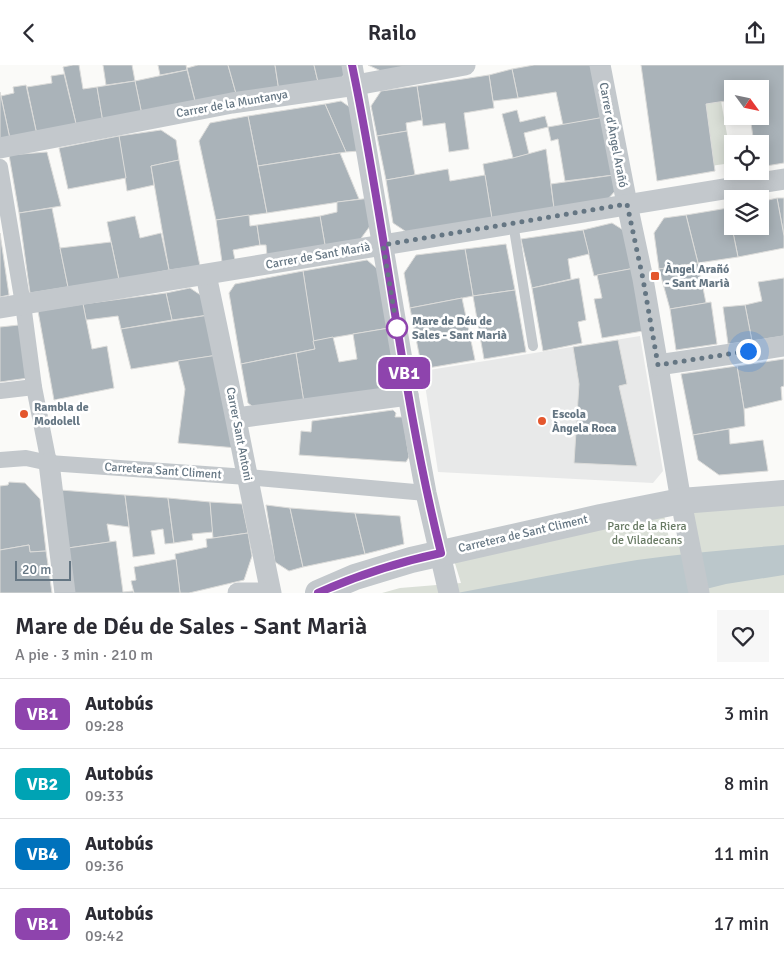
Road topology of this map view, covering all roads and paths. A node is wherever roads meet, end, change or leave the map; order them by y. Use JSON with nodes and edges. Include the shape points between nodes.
{"nodes":[{"id":1,"x":465,"y":65,"type":"edge"},
{"id":2,"x":600,"y":65,"type":"edge"},
{"id":3,"x":354,"y":75,"type":"edge"},
{"id":4,"x":0,"y":148,"type":"edge"},
{"id":5,"x":0,"y":167,"type":"edge"},
{"id":6,"x":784,"y":179,"type":"edge"},
{"id":7,"x":627,"y":204,"type":"junction"},
{"id":8,"x":513,"y":223,"type":"junction"},
{"id":9,"x":383,"y":245,"type":"junction"},
{"id":10,"x":206,"y":275,"type":"junction"},
{"id":11,"x":22,"y":304,"type":"junction"},
{"id":12,"x":0,"y":308,"type":"edge"},
{"id":13,"x":533,"y":346,"type":"dead end"},
{"id":14,"x":784,"y":346,"type":"edge"},
{"id":15,"x":658,"y":365,"type":"junction"},
{"id":16,"x":34,"y":387,"type":"junction"},
{"id":17,"x":0,"y":391,"type":"edge"},
{"id":18,"x":408,"y":395,"type":"junction"},
{"id":19,"x":236,"y":418,"type":"junction"},
{"id":20,"x":0,"y":459,"type":"edge"},
{"id":21,"x":49,"y":463,"type":"junction"},
{"id":22,"x":247,"y":477,"type":"junction"},
{"id":23,"x":426,"y":493,"type":"junction"},
{"id":24,"x":784,"y":493,"type":"edge"},
{"id":25,"x":684,"y":511,"type":"junction"},
{"id":26,"x":443,"y":561,"type":"junction"},
{"id":27,"x":65,"y":593,"type":"edge"},
{"id":28,"x":238,"y":593,"type":"edge"},
{"id":29,"x":263,"y":593,"type":"edge"},
{"id":30,"x":271,"y":593,"type":"edge"},
{"id":31,"x":318,"y":593,"type":"edge"},
{"id":32,"x":449,"y":593,"type":"edge"},
{"id":33,"x":700,"y":593,"type":"edge"}],
"edges":[{"from":1,"to":3,"type":"street","name":"Carrer de la Muntanya"},
{"from":2,"to":7,"type":"street","name":"Carrer d'Àngel Arañó"},
{"from":3,"to":4,"type":"street","name":"Carrer de la Muntanya","via":[[232,103]]},
{"from":3,"to":9,"type":"street"},
{"from":5,"to":11,"type":"street"},
{"from":6,"to":7,"type":"street","name":"Carrer de Sant Marià"},
{"from":7,"to":8,"type":"street","name":"Carrer de Sant Marià"},
{"from":7,"to":15,"type":"street","name":"Carrer d'Àngel Arañó"},
{"from":8,"to":9,"type":"street","name":"Carrer de Sant Marià"},
{"from":8,"to":13,"type":"lane"},
{"from":9,"to":10,"type":"street","name":"Carrer de Sant Marià"},
{"from":9,"to":18,"type":"street"},
{"from":10,"to":11,"type":"street","name":"Carrer de Sant Marià"},
{"from":10,"to":19,"type":"street","name":"Carrer Sant Antoni"},
{"from":11,"to":12,"type":"street","name":"Carrer de Sant Marià"},
{"from":11,"to":16,"type":"street"},
{"from":14,"to":15,"type":"street"},
{"from":15,"to":25,"type":"street","name":"Carrer d'Àngel Arañó"},
{"from":16,"to":17,"type":"street"},
{"from":16,"to":21,"type":"street"},
{"from":18,"to":19,"type":"street"},
{"from":18,"to":23,"type":"street"},
{"from":19,"to":22,"type":"street","name":"Carrer Sant Antoni"},
{"from":20,"to":21,"type":"street","name":"Carretera Sant Climent","via":[[26,458]]},
{"from":21,"to":22,"type":"street","name":"Carretera Sant Climent"},
{"from":21,"to":27,"type":"street"},
{"from":22,"to":23,"type":"street","name":"Carretera Sant Climent"},
{"from":22,"to":30,"type":"street","name":"Carrer Sant Antoni"},
{"from":23,"to":26,"type":"street"},
{"from":24,"to":25,"type":"street","name":"Carretera de Sant Climent"},
{"from":25,"to":26,"type":"street","name":"Carretera de Sant Climent"},
{"from":25,"to":33,"type":"street","name":"Carrer d'Àngel Arañó"},
{"from":26,"to":31,"type":"street","name":"Carretera de Sant Climent","via":[[411,559]]},
{"from":26,"to":32,"type":"street"},
{"from":28,"to":29,"type":"street"}]}
